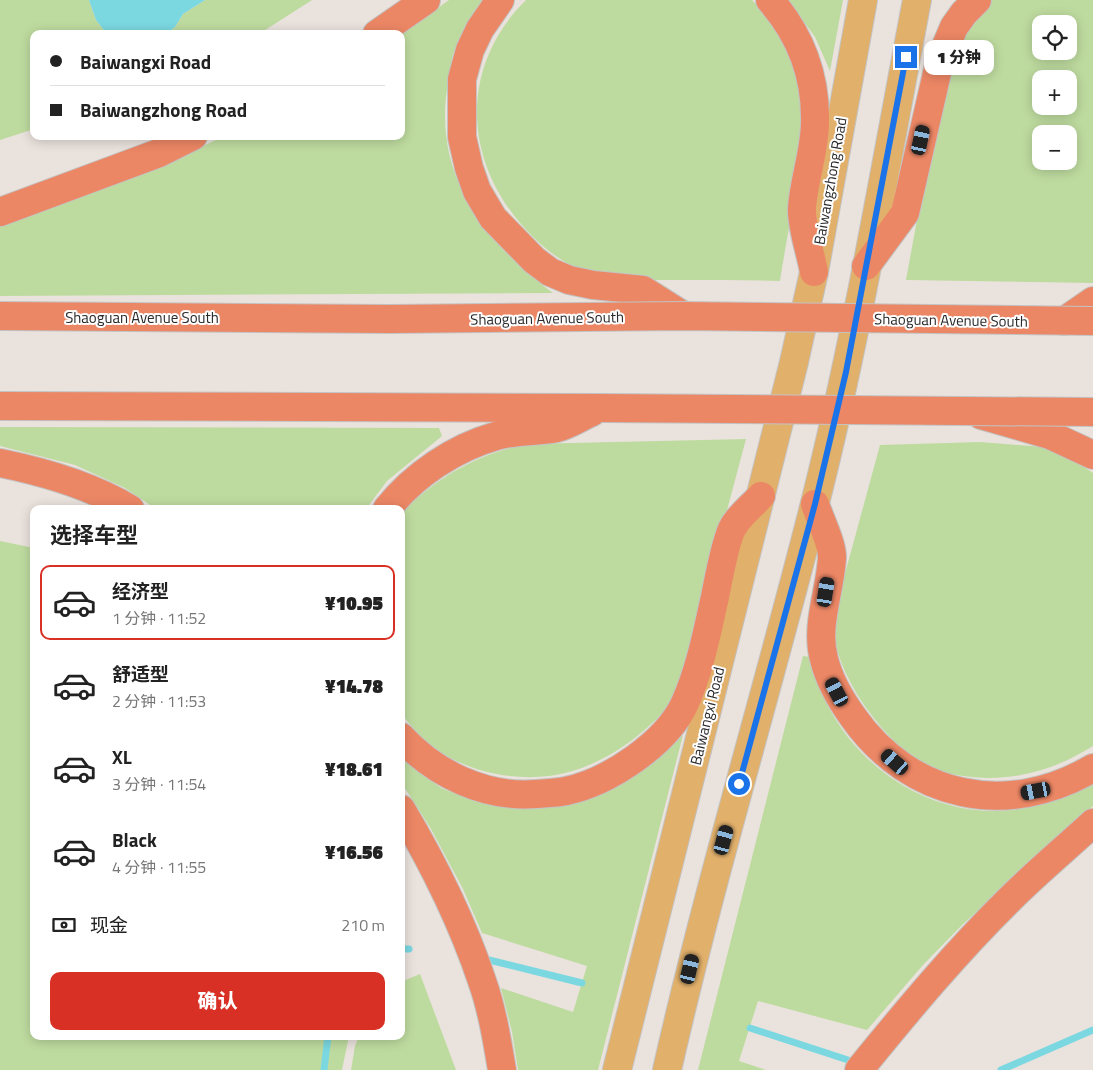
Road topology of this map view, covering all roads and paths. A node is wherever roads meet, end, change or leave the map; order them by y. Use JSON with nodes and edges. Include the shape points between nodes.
{"nodes":[{"id":1,"x":426,"y":0,"type":"edge"},
{"id":2,"x":500,"y":0,"type":"edge"},
{"id":3,"x":770,"y":0,"type":"edge"},
{"id":4,"x":863,"y":0,"type":"edge"},
{"id":5,"x":916,"y":0,"type":"edge"},
{"id":6,"x":977,"y":0,"type":"edge"},
{"id":7,"x":383,"y":30,"type":"edge"},
{"id":8,"x":185,"y":140,"type":"edge"},
{"id":9,"x":0,"y":212,"type":"edge"},
{"id":10,"x":866,"y":266,"type":"junction"},
{"id":11,"x":814,"y":272,"type":"junction"},
{"id":12,"x":1093,"y":301,"type":"edge"},
{"id":13,"x":0,"y":316,"type":"edge"},
{"id":14,"x":684,"y":316,"type":"junction"},
{"id":15,"x":1064,"y":321,"type":"junction"},
{"id":16,"x":1093,"y":322,"type":"edge"},
{"id":17,"x":794,"y":362,"type":"joint"},
{"id":18,"x":0,"y":406,"type":"edge"},
{"id":19,"x":601,"y":408,"type":"junction"},
{"id":20,"x":967,"y":411,"type":"junction"},
{"id":21,"x":1093,"y":412,"type":"edge"},
{"id":22,"x":1093,"y":455,"type":"edge"},
{"id":23,"x":0,"y":463,"type":"edge"},
{"id":24,"x":761,"y":496,"type":"junction"},
{"id":25,"x":815,"y":504,"type":"junction"},
{"id":26,"x":124,"y":505,"type":"edge"},
{"id":27,"x":390,"y":505,"type":"edge"},
{"id":28,"x":405,"y":741,"type":"edge"},
{"id":29,"x":1093,"y":768,"type":"edge"},
{"id":30,"x":405,"y":816,"type":"edge"},
{"id":31,"x":1093,"y":823,"type":"edge"},
{"id":32,"x":502,"y":1070,"type":"edge"},
{"id":33,"x":617,"y":1070,"type":"edge"},
{"id":34,"x":667,"y":1070,"type":"edge"},
{"id":35,"x":858,"y":1070,"type":"edge"}],
"edges":[{"from":1,"to":7,"type":"highway"},
{"from":2,"to":14,"type":"highway","via":[[480,29],[462,79],[462,137],[476,191],[492,218],[550,272],[593,285],[643,290]]},
{"from":3,"to":11,"type":"highway","via":[[799,41],[813,94],[815,122],[802,210]]},
{"from":4,"to":11,"type":"main road","name":"Baiwangzhong Road"},
{"from":5,"to":10,"type":"main road"},
{"from":6,"to":10,"type":"highway","via":[[954,27],[940,60],[906,213]]},
{"from":8,"to":9,"type":"highway","via":[[159,153]]},
{"from":10,"to":25,"type":"main road","via":[[846,372]]},
{"from":11,"to":17,"type":"main road","name":"Baiwangzhong Road"},
{"from":12,"to":15,"type":"highway"},
{"from":13,"to":14,"type":"highway","name":"Shaoguan Avenue South","bridge":true,"via":[[390,319]]},
{"from":14,"to":15,"type":"highway","name":"Shaoguan Avenue South","bridge":true},
{"from":15,"to":16,"type":"highway","name":"Shaoguan Avenue South","bridge":true},
{"from":17,"to":24,"type":"main road","name":"Baiwangxi Road"},
{"from":18,"to":19,"type":"highway"},
{"from":19,"to":20,"type":"highway","bridge":true},
{"from":19,"to":27,"type":"highway","via":[[558,428],[524,430],[469,446],[424,472]]},
{"from":20,"to":21,"type":"highway","bridge":true},
{"from":20,"to":22,"type":"highway","bridge":true,"via":[[1050,435]]},
{"from":23,"to":26,"type":"highway","via":[[72,483]]},
{"from":24,"to":28,"type":"highway","via":[[732,528],[684,705],[663,733],[622,767],[596,782],[566,791],[530,794],[484,790],[452,777],[415,752]]},
{"from":24,"to":33,"type":"main road","name":"Baiwangxi Road"},
{"from":25,"to":29,"type":"highway","via":[[832,556],[821,628],[823,658],[842,702],[873,744],[895,762],[946,789],[988,794],[1020,794],[1051,788]]},
{"from":25,"to":34,"type":"main road","via":[[694,953]]},
{"from":30,"to":32,"type":"highway","via":[[467,939],[483,982]]},
{"from":31,"to":35,"type":"highway","via":[[970,940],[907,1009]]}]}
